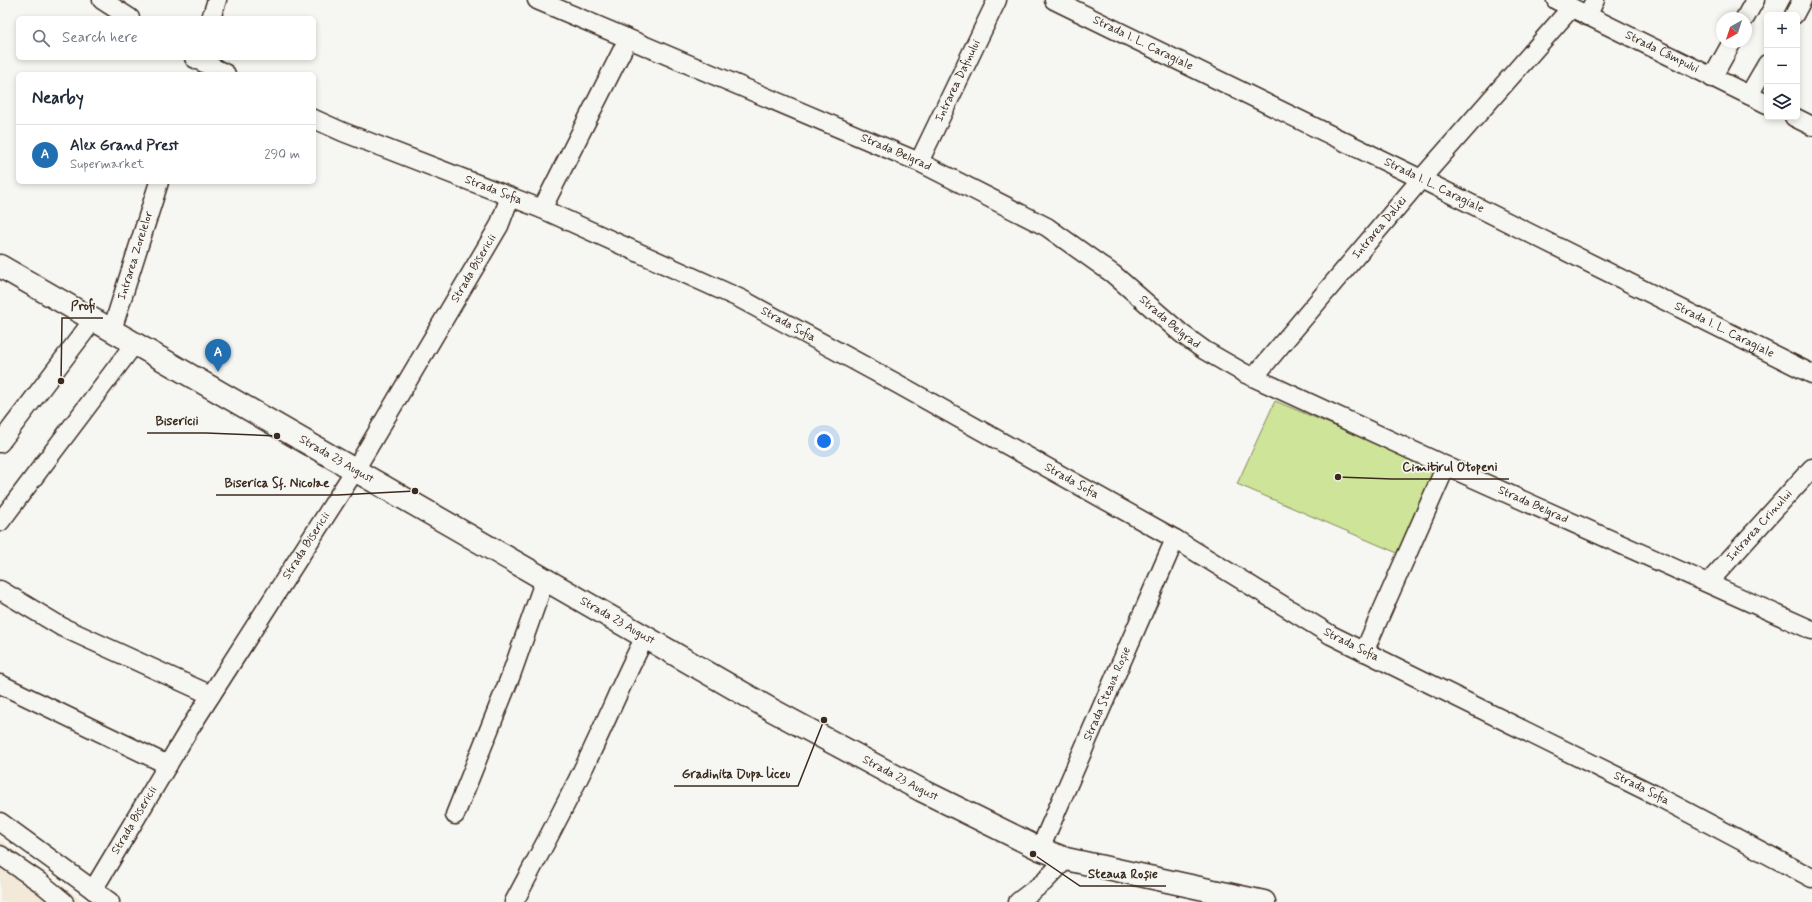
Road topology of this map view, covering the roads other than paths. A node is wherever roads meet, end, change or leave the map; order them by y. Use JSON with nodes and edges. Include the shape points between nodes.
{"nodes":[{"id":1,"x":102,"y":0,"type":"edge"},
{"id":2,"x":217,"y":0,"type":"edge"},
{"id":3,"x":537,"y":0,"type":"edge"},
{"id":4,"x":997,"y":0,"type":"edge"},
{"id":5,"x":1054,"y":0,"type":"edge"},
{"id":6,"x":1595,"y":0,"type":"edge"},
{"id":7,"x":1755,"y":0,"type":"edge"},
{"id":8,"x":1802,"y":0,"type":"edge"},
{"id":9,"x":1563,"y":4,"type":"edge"},
{"id":10,"x":1748,"y":12,"type":"edge"},
{"id":11,"x":1796,"y":12,"type":"edge"},
{"id":12,"x":127,"y":16,"type":"edge"},
{"id":13,"x":212,"y":16,"type":"edge"},
{"id":14,"x":1587,"y":16,"type":"junction"},
{"id":15,"x":628,"y":39,"type":"junction"},
{"id":16,"x":1729,"y":48,"type":"edge"},
{"id":17,"x":196,"y":62,"type":"edge"},
{"id":18,"x":1764,"y":69,"type":"edge"},
{"id":19,"x":221,"y":72,"type":"edge"},
{"id":20,"x":1712,"y":78,"type":"junction"},
{"id":21,"x":1749,"y":96,"type":"junction"},
{"id":22,"x":1764,"y":103,"type":"edge"},
{"id":23,"x":316,"y":120,"type":"edge"},
{"id":24,"x":1800,"y":120,"type":"edge"},
{"id":25,"x":1812,"y":126,"type":"edge"},
{"id":26,"x":919,"y":162,"type":"junction"},
{"id":27,"x":1421,"y":179,"type":"junction"},
{"id":28,"x":158,"y":184,"type":"edge"},
{"id":29,"x":510,"y":197,"type":"junction"},
{"id":30,"x":542,"y":209,"type":"junction"},
{"id":31,"x":0,"y":266,"type":"edge"},
{"id":32,"x":103,"y":324,"type":"junction"},
{"id":33,"x":135,"y":343,"type":"junction"},
{"id":34,"x":1812,"y":374,"type":"edge"},
{"id":35,"x":1254,"y":377,"type":"junction"},
{"id":36,"x":0,"y":443,"type":"edge"},
{"id":37,"x":1446,"y":466,"type":"junction"},
{"id":38,"x":1812,"y":468,"type":"edge"},
{"id":39,"x":355,"y":470,"type":"junction"},
{"id":40,"x":0,"y":522,"type":"edge"},
{"id":41,"x":1175,"y":539,"type":"junction"},
{"id":42,"x":545,"y":579,"type":"junction"},
{"id":43,"x":1708,"y":583,"type":"junction"},
{"id":44,"x":0,"y":590,"type":"edge"},
{"id":45,"x":1812,"y":630,"type":"edge"},
{"id":46,"x":645,"y":637,"type":"junction"},
{"id":47,"x":1364,"y":652,"type":"junction"},
{"id":48,"x":0,"y":684,"type":"edge"},
{"id":49,"x":211,"y":695,"type":"junction"},
{"id":50,"x":168,"y":765,"type":"junction"},
{"id":51,"x":455,"y":816,"type":"dead end"},
{"id":52,"x":0,"y":822,"type":"edge"},
{"id":53,"x":1040,"y":849,"type":"junction"},
{"id":54,"x":0,"y":855,"type":"edge"},
{"id":55,"x":1066,"y":859,"type":"junction"},
{"id":56,"x":1812,"y":878,"type":"edge"},
{"id":57,"x":93,"y":890,"type":"junction"},
{"id":58,"x":64,"y":902,"type":"edge"},
{"id":59,"x":110,"y":902,"type":"edge"},
{"id":60,"x":514,"y":902,"type":"edge"},
{"id":61,"x":1018,"y":902,"type":"edge"},
{"id":62,"x":1264,"y":902,"type":"edge"}],
"edges":[{"from":1,"to":12,"type":"street"},
{"from":2,"to":13,"type":"street"},
{"from":3,"to":15,"type":"street","name":"Strada Belgrad"},
{"from":4,"to":26,"type":"street","name":"Intrarea Dafinului"},
{"from":5,"to":27,"type":"street","name":"Strada I. L. Caragiale"},
{"from":6,"to":14,"type":"street"},
{"from":7,"to":10,"type":"street"},
{"from":8,"to":11,"type":"street"},
{"from":9,"to":14,"type":"street","name":"Strada Câmpului"},
{"from":9,"to":27,"type":"street","name":"Intrarea Daliei"},
{"from":14,"to":20,"type":"street","name":"Strada Câmpului"},
{"from":15,"to":26,"type":"street","name":"Strada Belgrad"},
{"from":15,"to":30,"type":"street"},
{"from":16,"to":20,"type":"street"},
{"from":17,"to":19,"type":"street"},
{"from":18,"to":21,"type":"street"},
{"from":20,"to":21,"type":"street","name":"Strada Câmpului"},
{"from":21,"to":22,"type":"street","name":"Strada Câmpului"},
{"from":23,"to":29,"type":"street","name":"Strada Sofia"},
{"from":24,"to":25,"type":"street"},
{"from":26,"to":35,"type":"street","name":"Strada Belgrad","via":[[1047,227],[1113,274],[1204,350]]},
{"from":27,"to":34,"type":"street","name":"Strada I. L. Caragiale"},
{"from":27,"to":35,"type":"street","name":"Intrarea Daliei"},
{"from":28,"to":32,"type":"street","name":"Intrarea Zorelelor"},
{"from":29,"to":30,"type":"street","name":"Strada Sofia"},
{"from":29,"to":39,"type":"street","name":"Strada Bisericii","via":[[499,226]]},
{"from":30,"to":41,"type":"street","name":"Strada Sofia","via":[[740,299]]},
{"from":31,"to":32,"type":"main road","name":"Strada 23 August"},
{"from":32,"to":33,"type":"main road","name":"Strada 23 August"},
{"from":32,"to":36,"type":"street","name":"Intrarea Zorelelor"},
{"from":33,"to":39,"type":"main road","name":"Strada 23 August"},
{"from":33,"to":40,"type":"street"},
{"from":35,"to":37,"type":"street","name":"Strada Belgrad"},
{"from":37,"to":43,"type":"street","name":"Strada Belgrad"},
{"from":37,"to":47,"type":"street"},
{"from":38,"to":43,"type":"street","name":"Intrarea Crinului"},
{"from":39,"to":42,"type":"main road","name":"Strada 23 August"},
{"from":39,"to":49,"type":"street","name":"Strada Bisericii"},
{"from":41,"to":47,"type":"street","name":"Strada Sofia","via":[[1324,631]]},
{"from":41,"to":53,"type":"street","name":"Strada Steaua Roșie"},
{"from":42,"to":46,"type":"main road","name":"Strada 23 August"},
{"from":42,"to":51,"type":"street","via":[[511,676]]},
{"from":43,"to":45,"type":"street","name":"Strada Belgrad"},
{"from":44,"to":49,"type":"street","via":[[62,627]]},
{"from":46,"to":53,"type":"main road","name":"Strada 23 August","via":[[883,771]]},
{"from":46,"to":60,"type":"street","via":[[625,674],[613,707],[587,762]]},
{"from":47,"to":56,"type":"street","name":"Strada Sofia","via":[[1657,796]]},
{"from":48,"to":50,"type":"street"},
{"from":49,"to":50,"type":"street","name":"Strada Bisericii"},
{"from":50,"to":57,"type":"street","name":"Strada Bisericii"},
{"from":52,"to":57,"type":"street"},
{"from":53,"to":55,"type":"main road","name":"Strada 23 August"},
{"from":54,"to":58,"type":"street"},
{"from":55,"to":61,"type":"street","via":[[1044,882]]},
{"from":55,"to":62,"type":"main road","name":"Strada 23 August"},
{"from":57,"to":59,"type":"street"}]}
